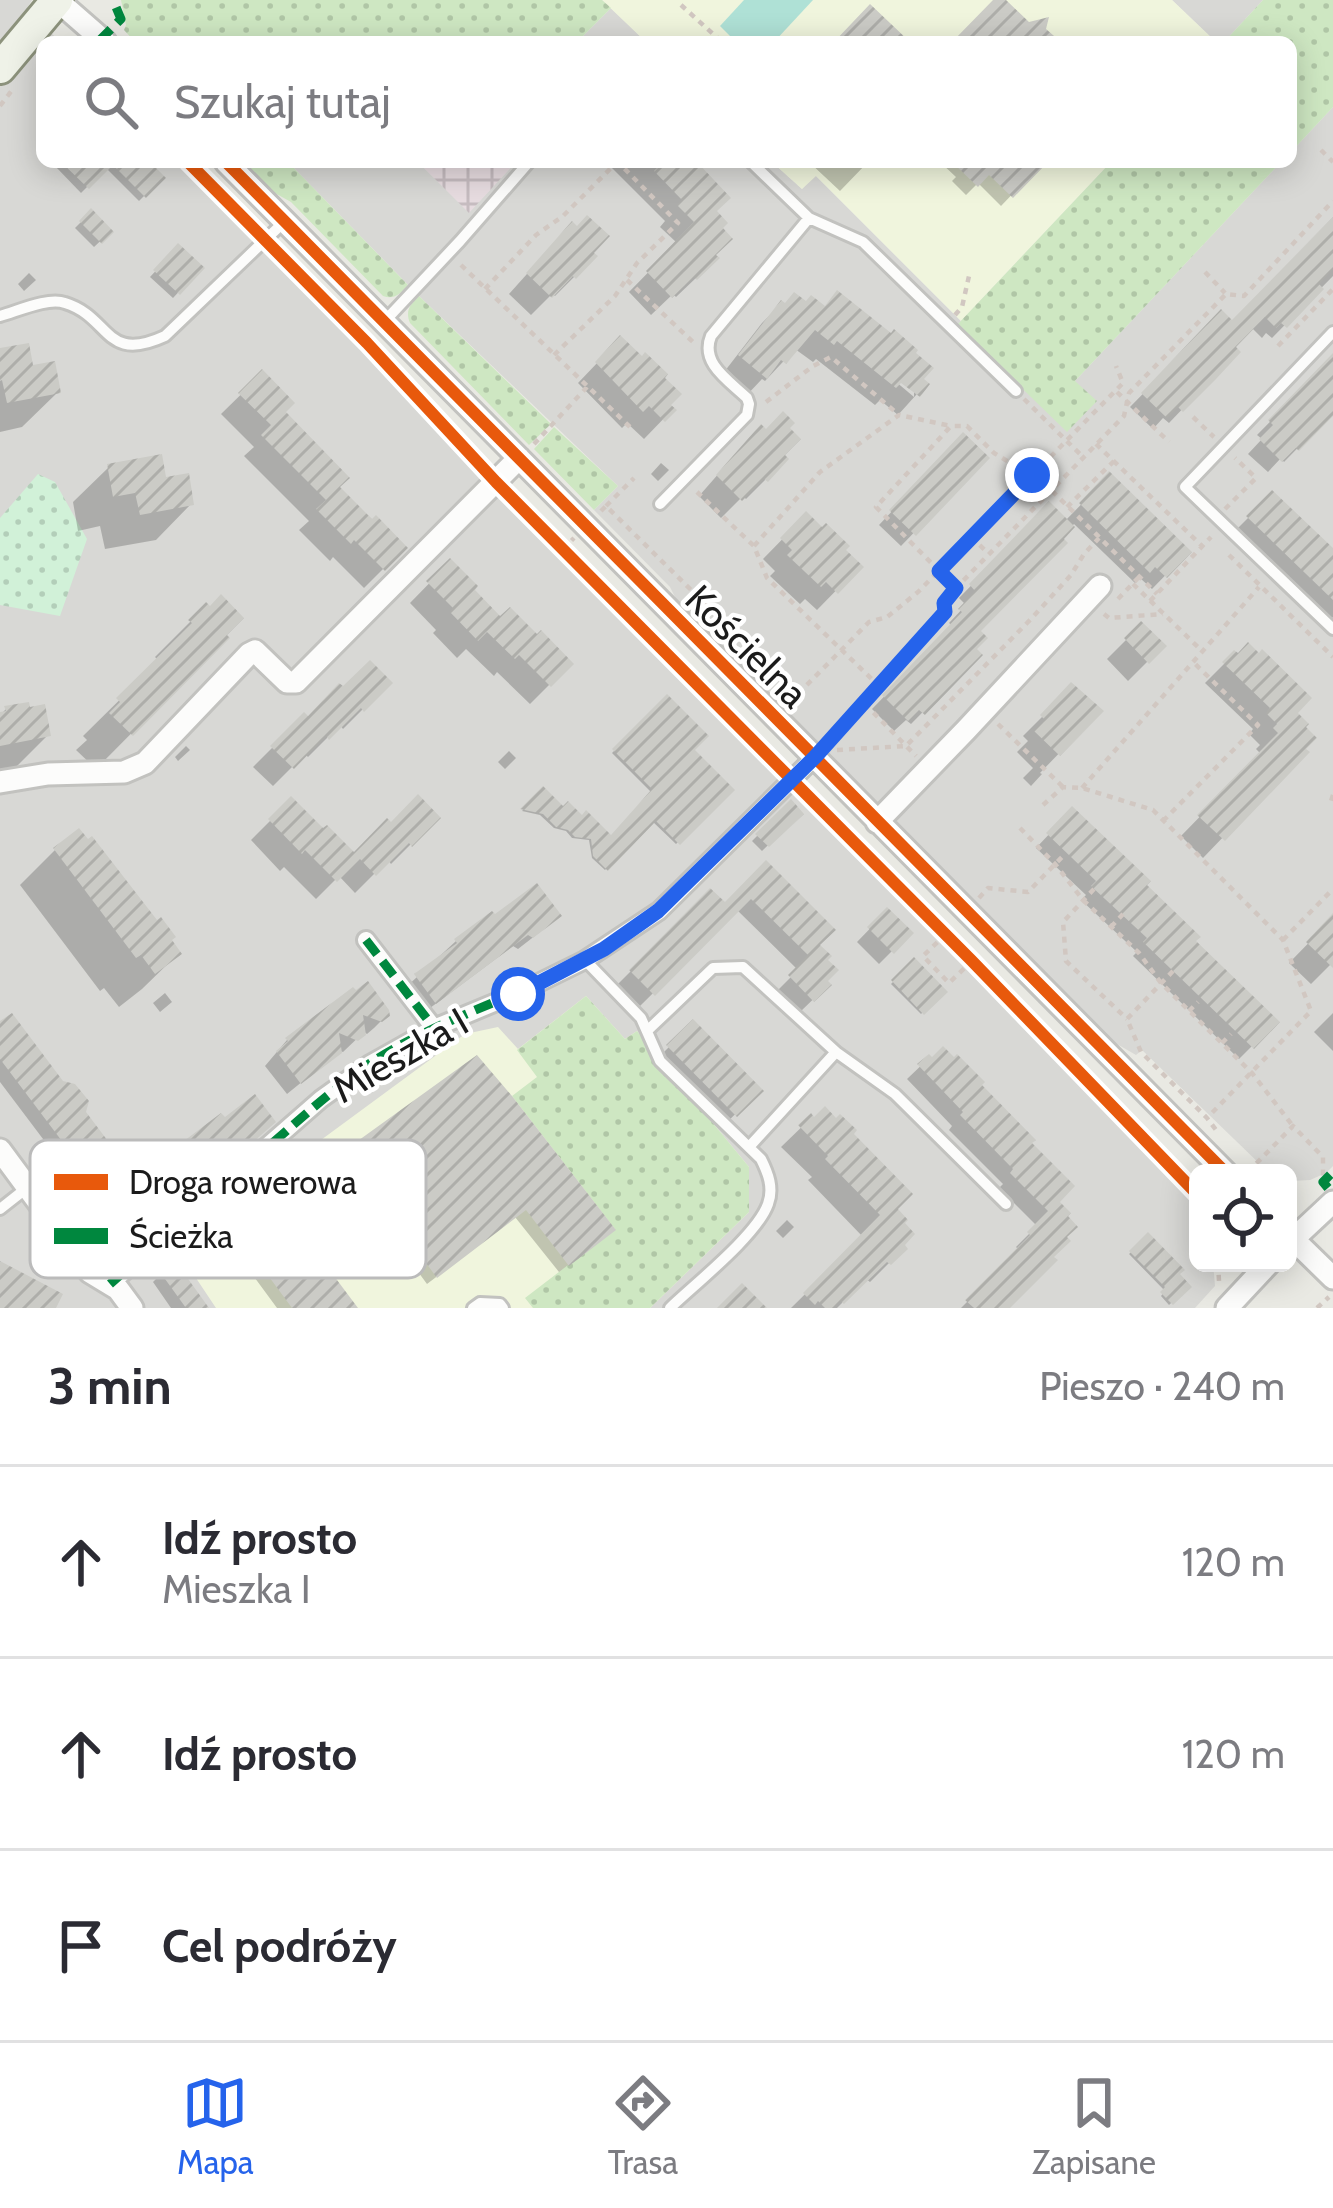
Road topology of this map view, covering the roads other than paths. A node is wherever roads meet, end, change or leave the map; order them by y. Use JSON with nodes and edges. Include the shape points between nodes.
{"nodes":[{"id":1,"x":57,"y":0,"type":"edge"},
{"id":2,"x":98,"y":36,"type":"edge"},
{"id":3,"x":0,"y":68,"type":"edge"},
{"id":4,"x":232,"y":168,"type":"edge"},
{"id":5,"x":524,"y":168,"type":"edge"},
{"id":6,"x":757,"y":168,"type":"edge"},
{"id":7,"x":809,"y":218,"type":"junction"},
{"id":8,"x":285,"y":221,"type":"junction"},
{"id":9,"x":0,"y":316,"type":"edge"},
{"id":10,"x":383,"y":322,"type":"junction"},
{"id":11,"x":1333,"y":332,"type":"edge"},
{"id":12,"x":1016,"y":391,"type":"road end"},
{"id":13,"x":519,"y":458,"type":"junction"},
{"id":14,"x":660,"y":504,"type":"dead end"},
{"id":15,"x":1109,"y":592,"type":"road end"},
{"id":16,"x":1333,"y":629,"type":"edge"},
{"id":17,"x":822,"y":750,"type":"junction"},
{"id":18,"x":0,"y":782,"type":"edge"},
{"id":19,"x":877,"y":822,"type":"junction"},
{"id":20,"x":366,"y":940,"type":"dead end"},
{"id":21,"x":585,"y":960,"type":"junction"},
{"id":22,"x":434,"y":1028,"type":"junction"},
{"id":23,"x":647,"y":1031,"type":"junction"},
{"id":24,"x":836,"y":1052,"type":"junction"},
{"id":25,"x":274,"y":1140,"type":"edge"},
{"id":26,"x":749,"y":1148,"type":"junction"},
{"id":27,"x":0,"y":1150,"type":"edge"},
{"id":28,"x":1240,"y":1164,"type":"edge"},
{"id":29,"x":28,"y":1187,"type":"junction"},
{"id":30,"x":30,"y":1190,"type":"edge"},
{"id":31,"x":1328,"y":1192,"type":"edge"},
{"id":32,"x":1006,"y":1204,"type":"dead end"},
{"id":33,"x":0,"y":1209,"type":"edge"},
{"id":34,"x":1297,"y":1230,"type":"edge"},
{"id":35,"x":1297,"y":1245,"type":"edge"},
{"id":36,"x":1257,"y":1272,"type":"edge"},
{"id":37,"x":100,"y":1278,"type":"edge"},
{"id":38,"x":117,"y":1278,"type":"edge"},
{"id":39,"x":1333,"y":1278,"type":"edge"},
{"id":40,"x":110,"y":1284,"type":"junction"},
{"id":41,"x":1225,"y":1297,"type":"edge"},
{"id":42,"x":132,"y":1308,"type":"edge"},
{"id":43,"x":473,"y":1308,"type":"edge"},
{"id":44,"x":503,"y":1308,"type":"edge"},
{"id":45,"x":670,"y":1308,"type":"edge"}],
"edges":[{"from":1,"to":2,"type":"street"},
{"from":1,"to":3,"type":"main road"},
{"from":4,"to":8,"type":"street","name":"Kościelna"},
{"from":5,"to":10,"type":"lane"},
{"from":6,"to":7,"type":"lane"},
{"from":7,"to":12,"type":"lane","via":[[863,242]]},
{"from":7,"to":14,"type":"lane","via":[[711,335],[707,351],[746,398],[745,418]]},
{"from":8,"to":9,"type":"lane","via":[[165,336],[145,345],[128,346],[60,300]]},
{"from":8,"to":10,"type":"street","name":"Kościelna"},
{"from":10,"to":13,"type":"street","name":"Kościelna"},
{"from":11,"to":16,"type":"lane","via":[[1185,487]]},
{"from":13,"to":17,"type":"street","name":"Kościelna"},
{"from":13,"to":18,"type":"street","via":[[296,682],[255,651],[145,763],[124,772]]},
{"from":15,"to":19,"type":"street"},
{"from":17,"to":19,"type":"street","name":"Kościelna"},
{"from":17,"to":21,"type":"street","name":"Mieszka I","via":[[658,911]]},
{"from":19,"to":28,"type":"street","name":"Kościelna"},
{"from":20,"to":22,"type":"street"},
{"from":21,"to":22,"type":"street","name":"Mieszka I"},
{"from":21,"to":23,"type":"lane"},
{"from":22,"to":25,"type":"street","name":"Mieszka I","via":[[370,1064]]},
{"from":23,"to":24,"type":"lane","via":[[713,968],[743,967]]},
{"from":23,"to":26,"type":"lane","via":[[660,1060]]},
{"from":24,"to":26,"type":"lane"},
{"from":24,"to":32,"type":"lane","via":[[896,1094]]},
{"from":26,"to":45,"type":"lane","via":[[769,1175],[769,1204]]},
{"from":27,"to":29,"type":"street"},
{"from":29,"to":30,"type":"street"},
{"from":29,"to":33,"type":"lane"},
{"from":31,"to":34,"type":"street"},
{"from":35,"to":39,"type":"street"},
{"from":36,"to":41,"type":"street"},
{"from":37,"to":40,"type":"street"},
{"from":38,"to":40,"type":"street","name":"Mieszka I"},
{"from":40,"to":42,"type":"street"},
{"from":43,"to":44,"type":"lane"}]}
